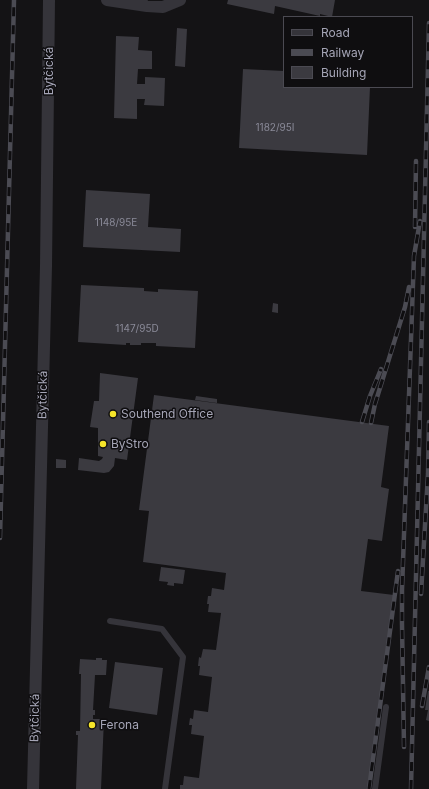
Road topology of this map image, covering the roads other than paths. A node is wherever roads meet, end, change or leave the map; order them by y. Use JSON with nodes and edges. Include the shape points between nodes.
{"nodes":[{"id":1,"x":49,"y":0,"type":"edge"},
{"id":2,"x":107,"y":0,"type":"edge"},
{"id":3,"x":180,"y":0,"type":"edge"},
{"id":4,"x":110,"y":621,"type":"dead end"},
{"id":5,"x":386,"y":707,"type":"dead end"},
{"id":6,"x":33,"y":789,"type":"edge"},
{"id":7,"x":165,"y":789,"type":"edge"},
{"id":8,"x":375,"y":789,"type":"edge"}],
"edges":[{"from":1,"to":6,"type":"street","name":"Bytčická","via":[[46,266]]},
{"from":2,"to":3,"type":"street","via":[[163,7]]},
{"from":4,"to":7,"type":"lane","via":[[162,629],[183,657]]},
{"from":5,"to":8,"type":"lane"}]}
